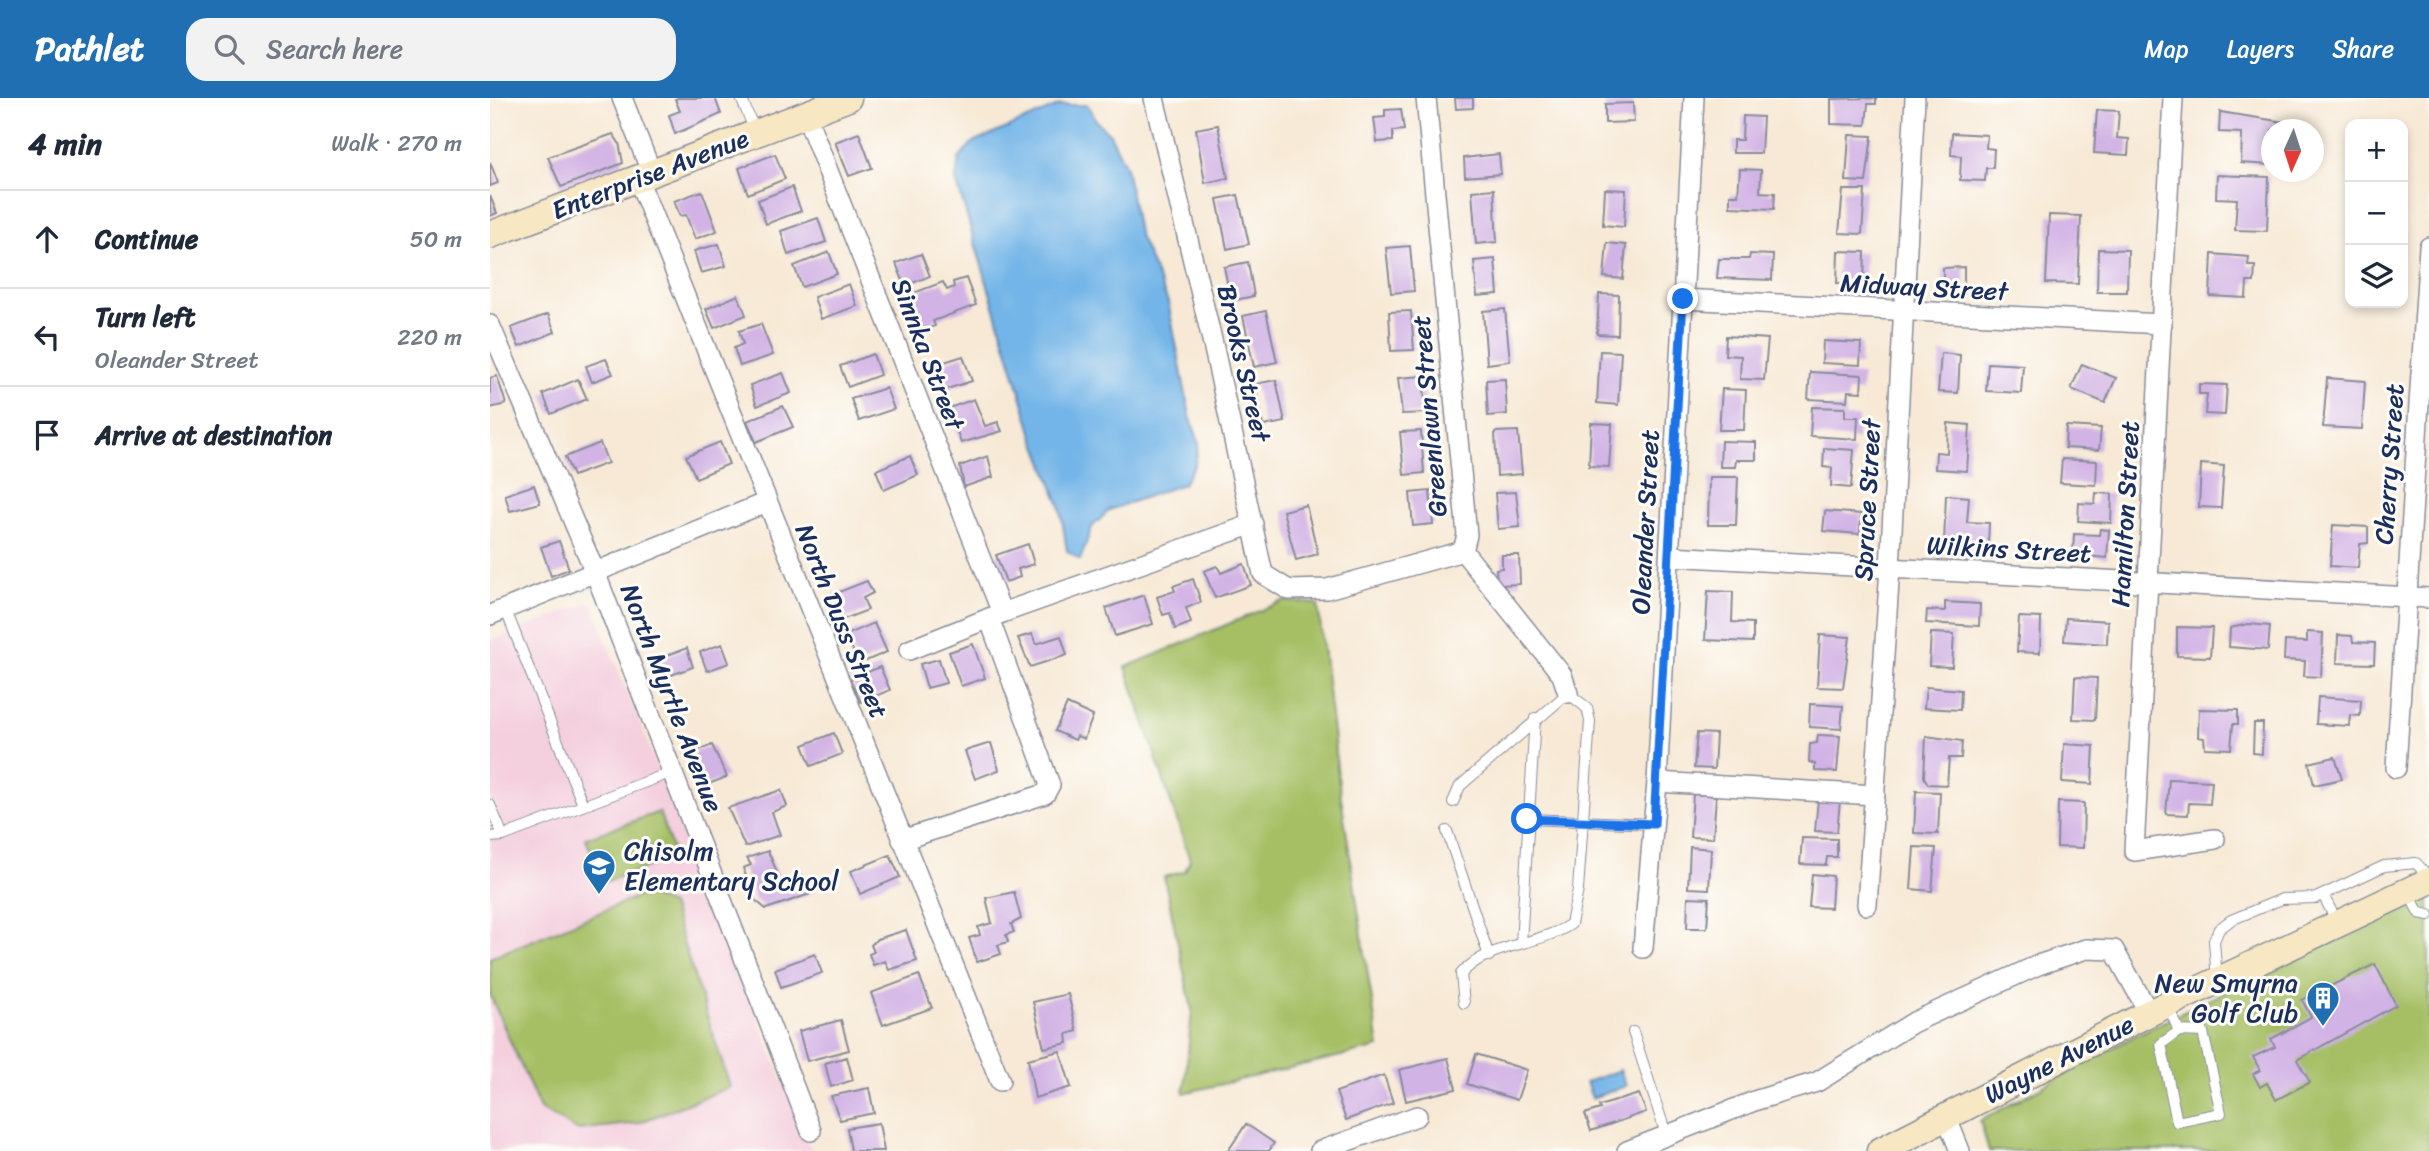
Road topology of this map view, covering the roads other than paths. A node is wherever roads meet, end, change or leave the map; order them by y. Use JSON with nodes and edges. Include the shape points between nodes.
{"nodes":[{"id":1,"x":622,"y":98,"type":"edge"},
{"id":2,"x":741,"y":98,"type":"edge"},
{"id":3,"x":847,"y":98,"type":"edge"},
{"id":4,"x":1154,"y":98,"type":"edge"},
{"id":5,"x":1426,"y":98,"type":"edge"},
{"id":6,"x":1694,"y":98,"type":"edge"},
{"id":7,"x":1915,"y":98,"type":"edge"},
{"id":8,"x":2173,"y":98,"type":"edge"},
{"id":9,"x":807,"y":115,"type":"junction"},
{"id":10,"x":756,"y":134,"type":"junction"},
{"id":11,"x":645,"y":177,"type":"junction"},
{"id":12,"x":490,"y":235,"type":"edge"},
{"id":13,"x":2429,"y":247,"type":"edge"},
{"id":14,"x":1683,"y":299,"type":"junction"},
{"id":15,"x":1903,"y":313,"type":"junction"},
{"id":16,"x":2162,"y":324,"type":"junction"},
{"id":17,"x":490,"y":325,"type":"edge"},
{"id":18,"x":495,"y":350,"type":"edge"},
{"id":19,"x":767,"y":502,"type":"junction"},
{"id":20,"x":1254,"y":524,"type":"junction"},
{"id":21,"x":1462,"y":551,"type":"junction"},
{"id":22,"x":1670,"y":556,"type":"junction"},
{"id":23,"x":1890,"y":568,"type":"junction"},
{"id":24,"x":595,"y":572,"type":"junction"},
{"id":25,"x":2147,"y":583,"type":"junction"},
{"id":26,"x":2407,"y":597,"type":"junction"},
{"id":27,"x":2429,"y":598,"type":"edge"},
{"id":28,"x":497,"y":611,"type":"edge"},
{"id":29,"x":995,"y":615,"type":"junction"},
{"id":30,"x":909,"y":650,"type":"dead end"},
{"id":31,"x":1568,"y":693,"type":"junction"},
{"id":32,"x":1535,"y":718,"type":"junction"},
{"id":33,"x":2396,"y":768,"type":"dead end"},
{"id":34,"x":672,"y":772,"type":"junction"},
{"id":35,"x":1657,"y":782,"type":"junction"},
{"id":36,"x":1875,"y":795,"type":"junction"},
{"id":37,"x":1453,"y":802,"type":"dead end"},
{"id":38,"x":490,"y":805,"type":"edge"},
{"id":39,"x":583,"y":805,"type":"junction"},
{"id":40,"x":1527,"y":819,"type":"junction"},
{"id":41,"x":1583,"y":820,"type":"junction"},
{"id":42,"x":1654,"y":824,"type":"junction"},
{"id":43,"x":1447,"y":831,"type":"dead end"},
{"id":44,"x":503,"y":836,"type":"junction"},
{"id":45,"x":490,"y":837,"type":"edge"},
{"id":46,"x":2215,"y":839,"type":"dead end"},
{"id":47,"x":902,"y":840,"type":"junction"},
{"id":48,"x":2422,"y":883,"type":"edge"},
{"id":49,"x":2323,"y":895,"type":"junction"},
{"id":50,"x":1867,"y":905,"type":"dead end"},
{"id":51,"x":2429,"y":915,"type":"edge"},
{"id":52,"x":2338,"y":924,"type":"junction"},
{"id":53,"x":1521,"y":943,"type":"junction"},
{"id":54,"x":1643,"y":948,"type":"dead end"},
{"id":55,"x":1489,"y":956,"type":"junction"},
{"id":56,"x":2217,"y":981,"type":"junction"},
{"id":57,"x":1464,"y":1003,"type":"dead end"},
{"id":58,"x":2158,"y":1009,"type":"junction"},
{"id":59,"x":2179,"y":1031,"type":"junction"},
{"id":60,"x":1633,"y":1032,"type":"dead end"},
{"id":61,"x":1000,"y":1081,"type":"dead end"},
{"id":62,"x":1417,"y":1116,"type":"dead end"},
{"id":63,"x":1946,"y":1116,"type":"junction"},
{"id":64,"x":811,"y":1131,"type":"dead end"},
{"id":65,"x":1668,"y":1137,"type":"junction"},
{"id":66,"x":1638,"y":1149,"type":"edge"},
{"id":67,"x":1320,"y":1151,"type":"edge"},
{"id":68,"x":1880,"y":1151,"type":"edge"},
{"id":69,"x":1960,"y":1151,"type":"edge"}],
"edges":[{"from":1,"to":11,"type":"street","name":"North Duss Street"},
{"from":2,"to":10,"type":"lane"},
{"from":3,"to":9,"type":"street","name":"Enterprise Avenue"},
{"from":4,"to":20,"type":"street","name":"Brooks Street"},
{"from":5,"to":21,"type":"street","name":"Greenlawn Street","via":[[1467,536]]},
{"from":6,"to":14,"type":"street","name":"Oleander Street"},
{"from":7,"to":15,"type":"street","name":"Spruce Street"},
{"from":8,"to":16,"type":"street","name":"Hamilton Street"},
{"from":9,"to":10,"type":"street","name":"Enterprise Avenue"},
{"from":9,"to":29,"type":"street","name":"Sinnka Street"},
{"from":10,"to":11,"type":"street","name":"Enterprise Avenue"},
{"from":11,"to":12,"type":"street","name":"Enterprise Avenue"},
{"from":11,"to":19,"type":"street","name":"North Duss Street"},
{"from":13,"to":26,"type":"street","name":"Cherry Street"},
{"from":14,"to":15,"type":"street","name":"Midway Street"},
{"from":14,"to":22,"type":"street","name":"Oleander Street"},
{"from":15,"to":16,"type":"street","name":"Midway Street"},
{"from":15,"to":23,"type":"street","name":"Spruce Street"},
{"from":16,"to":25,"type":"street","name":"Hamilton Street"},
{"from":17,"to":18,"type":"street","name":"North Myrtle Avenue"},
{"from":18,"to":24,"type":"street","name":"North Myrtle Avenue"},
{"from":19,"to":24,"type":"street"},
{"from":19,"to":47,"type":"street","name":"North Duss Street"},
{"from":20,"to":21,"type":"street","name":"Brooks Street","via":[[1263,574],[1289,590],[1327,589]]},
{"from":20,"to":29,"type":"street"},
{"from":21,"to":31,"type":"street","name":"Greenlawn Street","via":[[1562,675]]},
{"from":22,"to":23,"type":"street","name":"Wilkins Street"},
{"from":22,"to":35,"type":"street","name":"Oleander Street"},
{"from":23,"to":25,"type":"street","name":"Wilkins Street"},
{"from":23,"to":36,"type":"street","name":"Spruce Street"},
{"from":24,"to":28,"type":"street"},
{"from":24,"to":34,"type":"street","name":"North Myrtle Avenue"},
{"from":25,"to":26,"type":"street","name":"Wilkins Street"},
{"from":25,"to":46,"type":"street","name":"Hamilton Street","via":[[2134,852]]},
{"from":26,"to":27,"type":"street","name":"Wilkins Street"},
{"from":26,"to":33,"type":"street","name":"Cherry Street"},
{"from":28,"to":39,"type":"lane"},
{"from":29,"to":30,"type":"street"},
{"from":29,"to":47,"type":"street","name":"Sinnka Street","via":[[1050,785],[1045,794]]},
{"from":31,"to":32,"type":"lane"},
{"from":31,"to":41,"type":"lane","via":[[1587,708],[1590,721]]},
{"from":32,"to":37,"type":"lane","via":[[1460,786]]},
{"from":32,"to":40,"type":"lane"},
{"from":34,"to":39,"type":"lane"},
{"from":34,"to":64,"type":"street","name":"North Myrtle Avenue"},
{"from":35,"to":36,"type":"street"},
{"from":35,"to":42,"type":"street","name":"Oleander Street"},
{"from":36,"to":50,"type":"street","name":"Spruce Street"},
{"from":38,"to":44,"type":"lane"},
{"from":39,"to":44,"type":"lane"},
{"from":40,"to":41,"type":"lane"},
{"from":40,"to":53,"type":"lane"},
{"from":41,"to":42,"type":"lane"},
{"from":41,"to":53,"type":"lane","via":[[1571,924],[1555,935]]},
{"from":42,"to":54,"type":"street","name":"Oleander Street"},
{"from":43,"to":55,"type":"lane"},
{"from":44,"to":45,"type":"lane"},
{"from":47,"to":61,"type":"street","name":"North Duss Street"},
{"from":48,"to":49,"type":"lane","via":[[2416,863],[2400,862]]},
{"from":48,"to":51,"type":"lane","via":[[2419,913]]},
{"from":48,"to":52,"type":"street","name":"Wayne Avenue"},
{"from":49,"to":52,"type":"lane"},
{"from":49,"to":56,"type":"lane","via":[[2282,899],[2219,929],[2213,960]]},
{"from":52,"to":56,"type":"street","name":"Wayne Avenue"},
{"from":53,"to":55,"type":"lane"},
{"from":55,"to":57,"type":"lane","via":[[1471,963],[1461,974]]},
{"from":56,"to":58,"type":"street","name":"Wayne Avenue"},
{"from":58,"to":59,"type":"lane"},
{"from":58,"to":63,"type":"street","name":"Wayne Avenue"},
{"from":58,"to":65,"type":"street","via":[[2114,950],[2085,949],[1914,1021],[1817,1082],[1747,1104]]},
{"from":59,"to":59,"type":"lane","via":[[2161,1044],[2178,1122],[2221,1113],[2203,1032]]},
{"from":60,"to":65,"type":"lane"},
{"from":62,"to":67,"type":"street"},
{"from":63,"to":68,"type":"street","name":"Wayne Avenue"},
{"from":63,"to":69,"type":"street"},
{"from":65,"to":66,"type":"street"}]}
